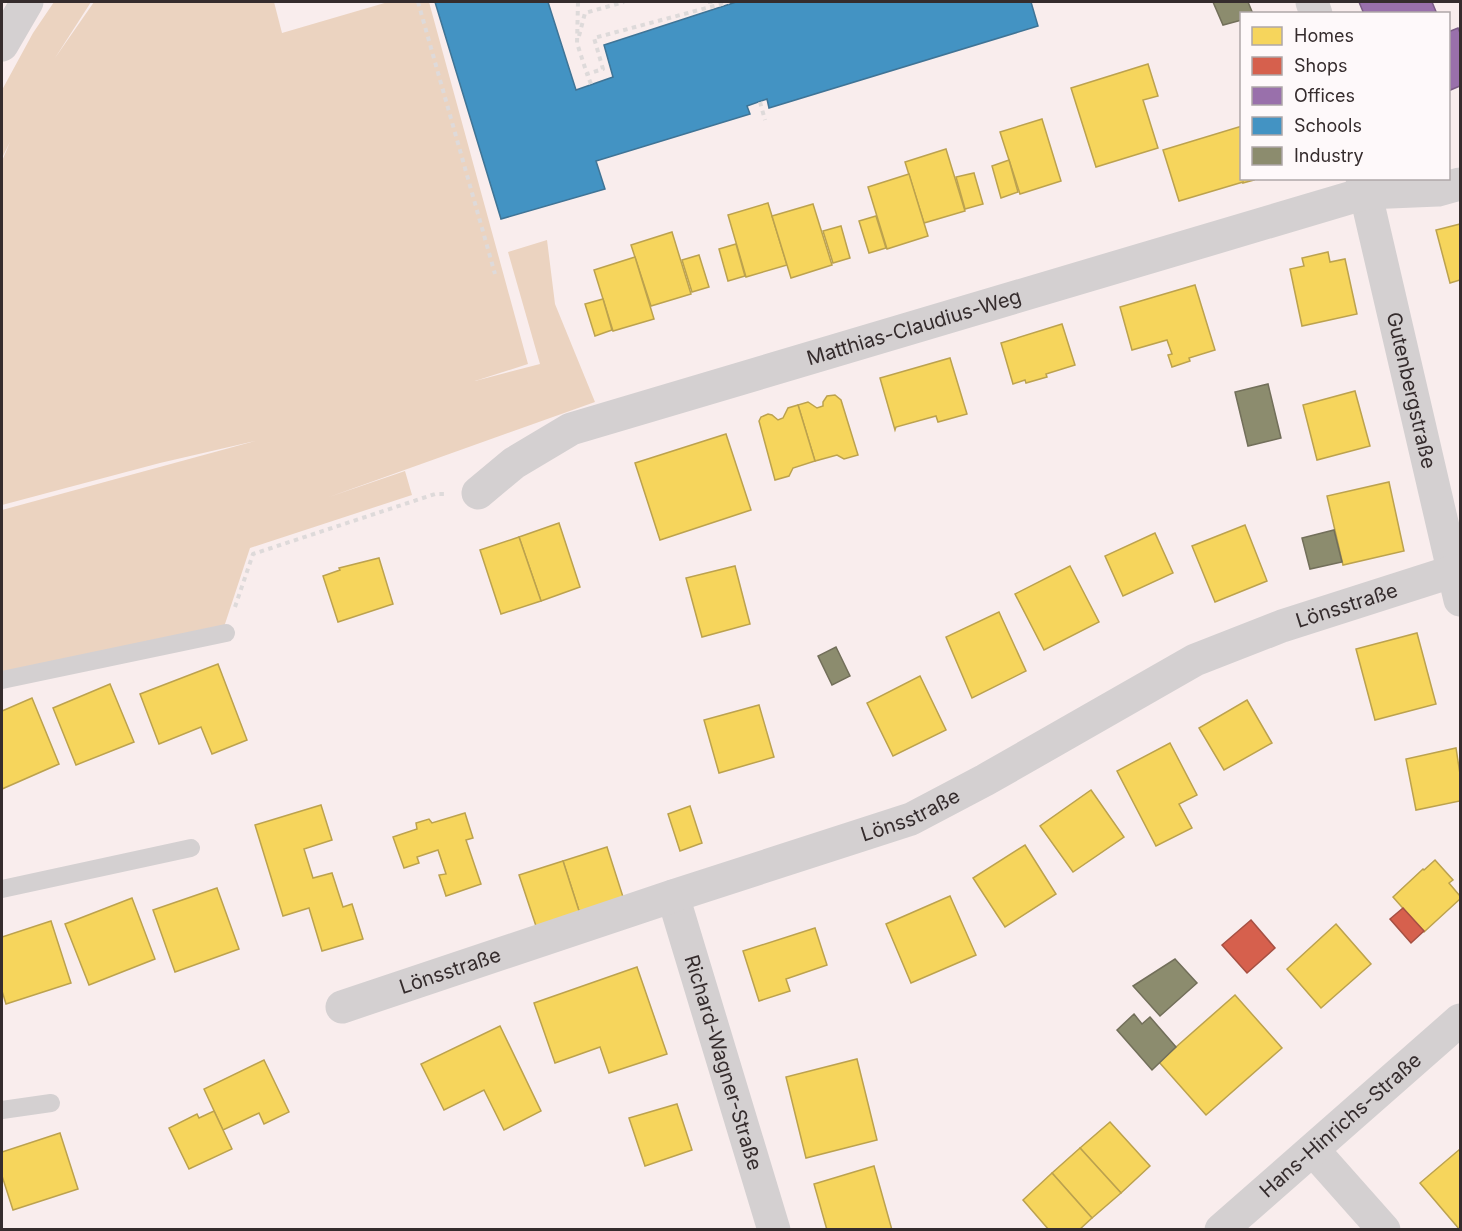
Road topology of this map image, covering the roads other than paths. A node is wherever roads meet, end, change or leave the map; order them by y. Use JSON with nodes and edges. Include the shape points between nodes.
{"nodes":[{"id":1,"x":27,"y":2,"type":"edge"},
{"id":2,"x":2,"y":45,"type":"edge"},
{"id":3,"x":1461,"y":184,"type":"edge"},
{"id":4,"x":1364,"y":186,"type":"edge"},
{"id":5,"x":478,"y":493,"type":"road end"},
{"id":6,"x":1457,"y":585,"type":"edge"},
{"id":7,"x":226,"y":633,"type":"road end"},
{"id":8,"x":2,"y":680,"type":"edge"},
{"id":9,"x":191,"y":848,"type":"dead end"},
{"id":10,"x":2,"y":889,"type":"edge"},
{"id":11,"x":673,"y":896,"type":"junction"},
{"id":12,"x":342,"y":1007,"type":"dead end"},
{"id":13,"x":1461,"y":1020,"type":"edge"},
{"id":14,"x":51,"y":1103,"type":"dead end"},
{"id":15,"x":2,"y":1110,"type":"edge"},
{"id":16,"x":1313,"y":1150,"type":"junction"},
{"id":17,"x":774,"y":1230,"type":"edge"},
{"id":18,"x":1221,"y":1230,"type":"edge"},
{"id":19,"x":1384,"y":1230,"type":"edge"}],
"edges":[{"from":1,"to":2,"type":"street"},
{"from":3,"to":4,"type":"street","name":"Matthias-Claudius-Weg","via":[[1438,190]]},
{"from":4,"to":5,"type":"street","name":"Matthias-Claudius-Weg","via":[[571,429],[514,463]]},
{"from":4,"to":6,"type":"street","name":"Gutenbergstraße"},
{"from":6,"to":11,"type":"street","name":"Lönsstraße","via":[[1282,626],[1195,660],[912,819]]},
{"from":7,"to":8,"type":"lane"},
{"from":9,"to":10,"type":"lane"},
{"from":11,"to":12,"type":"street","name":"Lönsstraße"},
{"from":11,"to":17,"type":"street","name":"Richard-Wagner-Straße"},
{"from":13,"to":16,"type":"street","name":"Hans-Hinrichs-Straße"},
{"from":14,"to":15,"type":"lane"},
{"from":16,"to":18,"type":"street","name":"Hans-Hinrichs-Straße"},
{"from":16,"to":19,"type":"street"}]}
